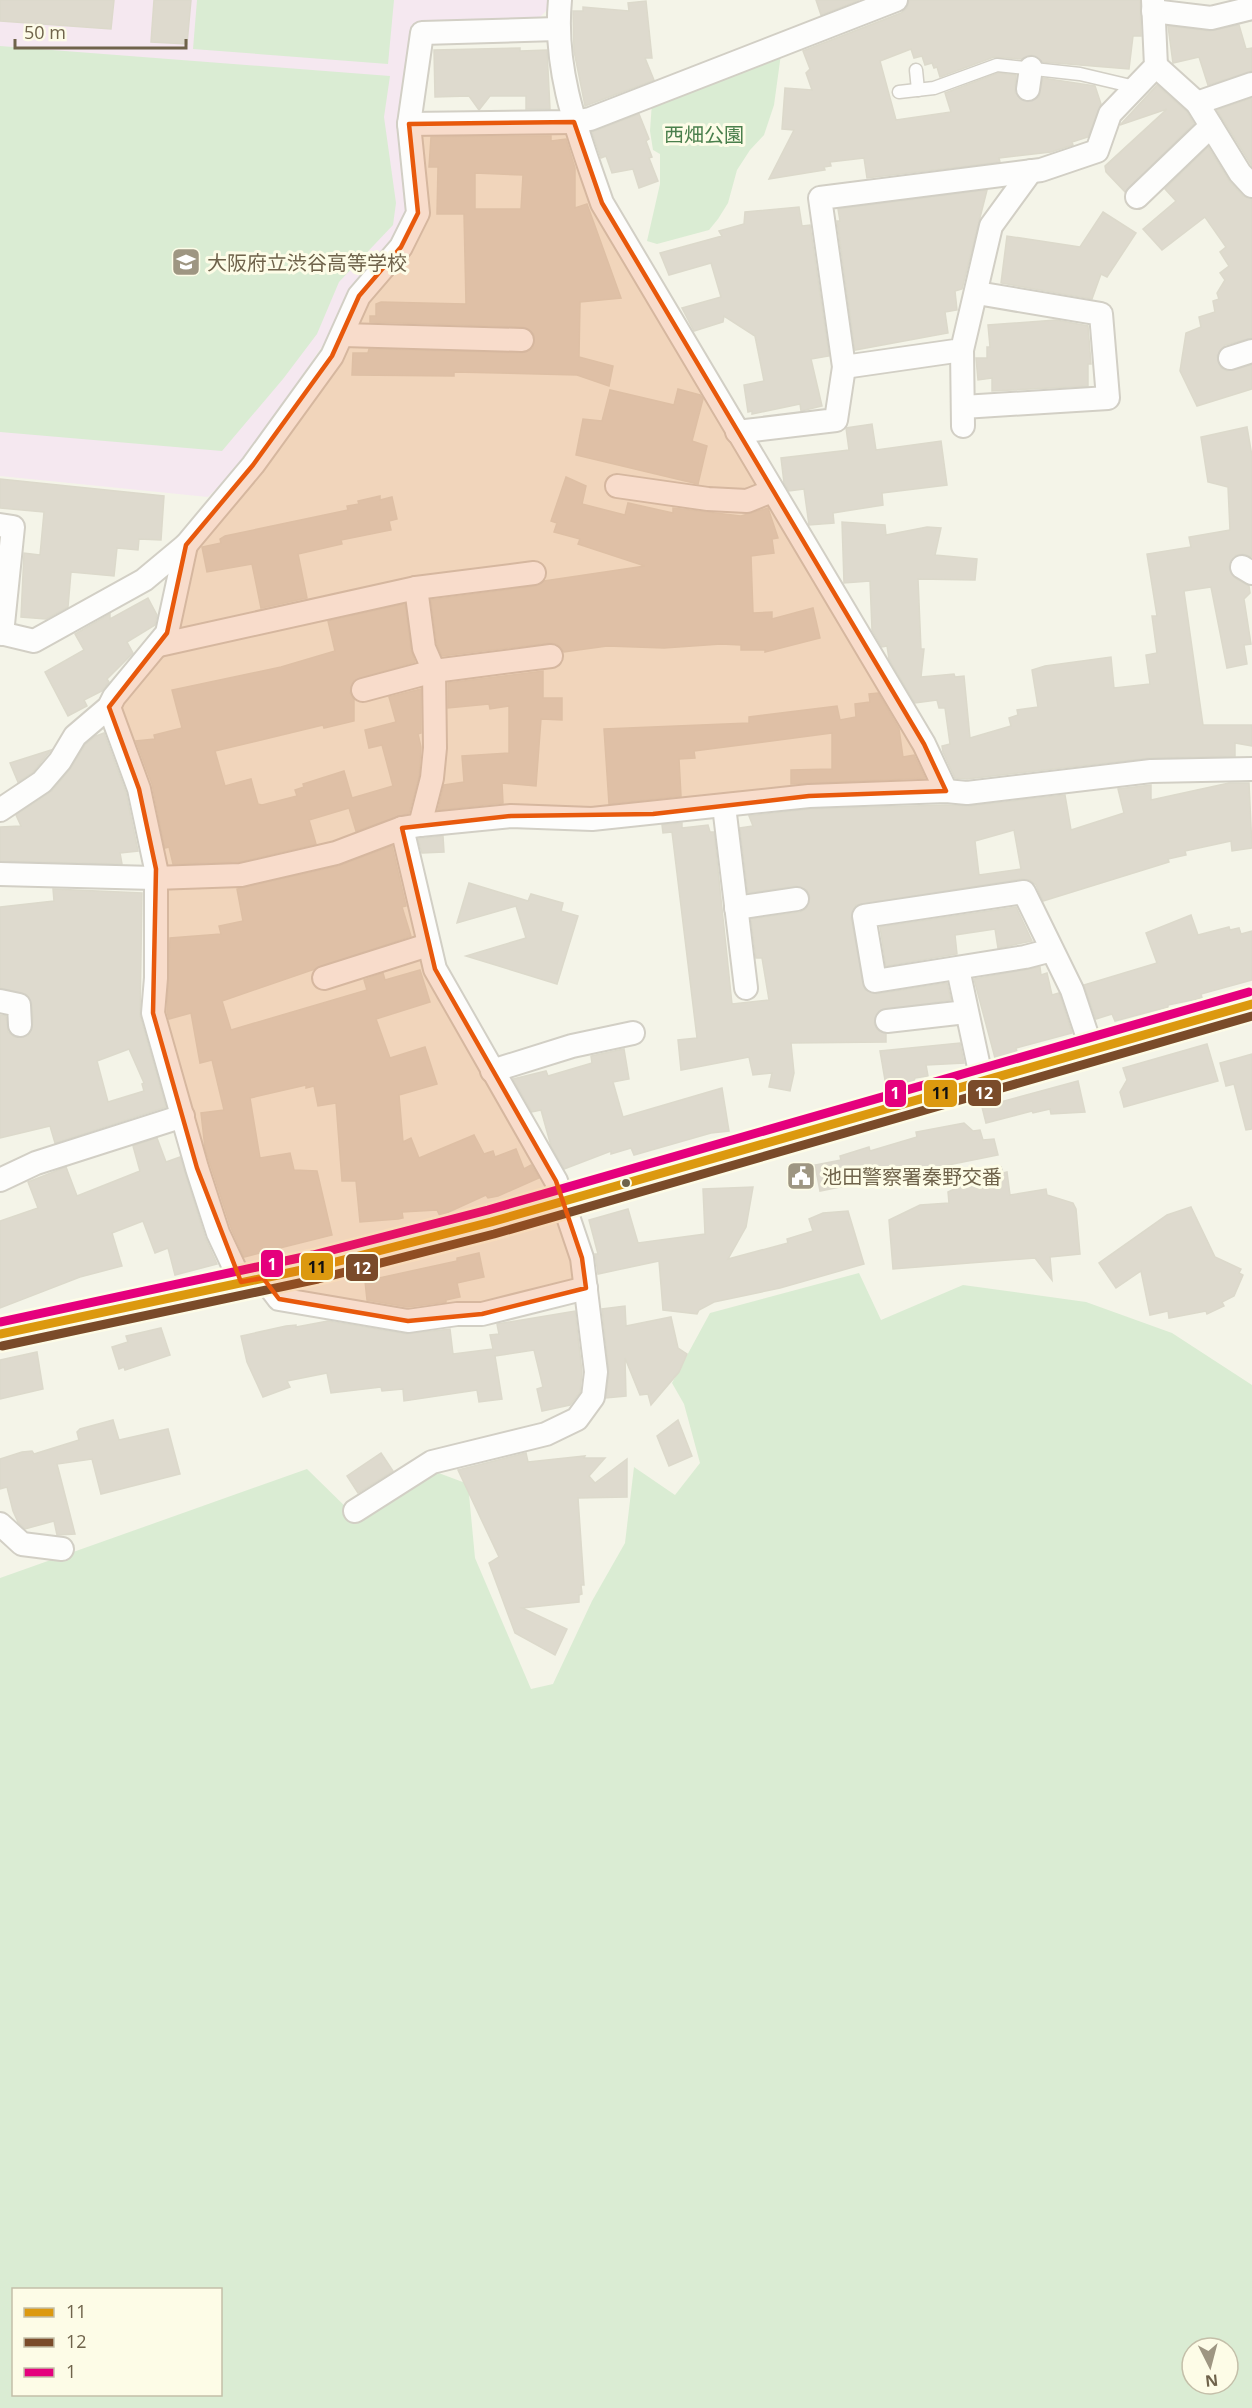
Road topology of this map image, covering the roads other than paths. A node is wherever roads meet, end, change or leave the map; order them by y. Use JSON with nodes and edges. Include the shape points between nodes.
{"nodes":[{"id":1,"x":560,"y":0,"type":"edge"},
{"id":2,"x":896,"y":0,"type":"edge"},
{"id":3,"x":1153,"y":5,"type":"edge"},
{"id":4,"x":1252,"y":8,"type":"edge"},
{"id":5,"x":557,"y":29,"type":"junction"},
{"id":6,"x":1156,"y":66,"type":"junction"},
{"id":7,"x":916,"y":70,"type":"dead end"},
{"id":8,"x":1252,"y":84,"type":"edge"},
{"id":9,"x":1135,"y":87,"type":"junction"},
{"id":10,"x":918,"y":90,"type":"junction"},
{"id":11,"x":899,"y":92,"type":"dead end"},
{"id":12,"x":1197,"y":104,"type":"junction"},
{"id":13,"x":574,"y":122,"type":"junction"},
{"id":14,"x":409,"y":124,"type":"junction"},
{"id":15,"x":1211,"y":126,"type":"junction"},
{"id":16,"x":1032,"y":171,"type":"junction"},
{"id":17,"x":1252,"y":186,"type":"edge"},
{"id":18,"x":1137,"y":197,"type":"dead end"},
{"id":19,"x":977,"y":293,"type":"junction"},
{"id":20,"x":343,"y":335,"type":"junction"},
{"id":21,"x":522,"y":340,"type":"dead end"},
{"id":22,"x":962,"y":350,"type":"junction"},
{"id":23,"x":1252,"y":351,"type":"edge"},
{"id":24,"x":1230,"y":358,"type":"dead end"},
{"id":25,"x":844,"y":367,"type":"junction"},
{"id":26,"x":736,"y":432,"type":"junction"},
{"id":27,"x":616,"y":486,"type":"dead end"},
{"id":28,"x":772,"y":491,"type":"junction"},
{"id":29,"x":0,"y":525,"type":"edge"},
{"id":30,"x":186,"y":545,"type":"junction"},
{"id":31,"x":534,"y":573,"type":"dead end"},
{"id":32,"x":416,"y":588,"type":"junction"},
{"id":33,"x":1,"y":634,"type":"edge"},
{"id":34,"x":159,"y":645,"type":"junction"},
{"id":35,"x":551,"y":657,"type":"dead end"},
{"id":36,"x":434,"y":671,"type":"junction"},
{"id":37,"x":363,"y":690,"type":"dead end"},
{"id":38,"x":109,"y":707,"type":"junction"},
{"id":39,"x":1252,"y":769,"type":"edge"},
{"id":40,"x":946,"y":791,"type":"junction"},
{"id":41,"x":724,"y":806,"type":"junction"},
{"id":42,"x":0,"y":810,"type":"edge"},
{"id":43,"x":411,"y":827,"type":"junction"},
{"id":44,"x":0,"y":874,"type":"edge"},
{"id":45,"x":154,"y":878,"type":"junction"},
{"id":46,"x":797,"y":899,"type":"dead end"},
{"id":47,"x":736,"y":908,"type":"junction"},
{"id":48,"x":428,"y":945,"type":"junction"},
{"id":49,"x":1052,"y":950,"type":"junction"},
{"id":50,"x":958,"y":969,"type":"junction"},
{"id":51,"x":324,"y":978,"type":"dead end"},
{"id":52,"x":746,"y":988,"type":"dead end"},
{"id":53,"x":0,"y":1000,"type":"edge"},
{"id":54,"x":1252,"y":1004,"type":"edge"},
{"id":55,"x":966,"y":1012,"type":"junction"},
{"id":56,"x":887,"y":1021,"type":"dead end"},
{"id":57,"x":20,"y":1025,"type":"dead end"},
{"id":58,"x":633,"y":1033,"type":"dead end"},
{"id":59,"x":1092,"y":1050,"type":"junction"},
{"id":60,"x":492,"y":1071,"type":"junction"},
{"id":61,"x":982,"y":1081,"type":"junction"},
{"id":62,"x":183,"y":1116,"type":"junction"},
{"id":63,"x":0,"y":1180,"type":"edge"},
{"id":64,"x":564,"y":1200,"type":"junction"},
{"id":65,"x":252,"y":1280,"type":"junction"},
{"id":66,"x":586,"y":1288,"type":"junction"},
{"id":67,"x":0,"y":1335,"type":"edge"},
{"id":68,"x":355,"y":1512,"type":"dead end"},
{"id":69,"x":0,"y":1524,"type":"edge"},
{"id":70,"x":62,"y":1550,"type":"dead end"}],
"edges":[{"from":1,"to":5,"type":"street"},
{"from":2,"to":13,"type":"street"},
{"from":3,"to":4,"type":"street","via":[[1211,18]]},
{"from":3,"to":6,"type":"street"},
{"from":5,"to":13,"type":"street","via":[[562,74]]},
{"from":5,"to":14,"type":"street","via":[[422,33]]},
{"from":6,"to":9,"type":"street"},
{"from":6,"to":12,"type":"street"},
{"from":7,"to":10,"type":"lane"},
{"from":8,"to":12,"type":"street"},
{"from":9,"to":10,"type":"lane","via":[[1080,74],[1030,79],[997,65]]},
{"from":9,"to":16,"type":"street","via":[[1110,114],[1097,151]]},
{"from":10,"to":11,"type":"lane"},
{"from":12,"to":15,"type":"street"},
{"from":13,"to":14,"type":"street"},
{"from":13,"to":26,"type":"street","via":[[602,203]]},
{"from":14,"to":20,"type":"street","via":[[418,213],[401,247],[359,296]]},
{"from":15,"to":17,"type":"street"},
{"from":15,"to":18,"type":"street"},
{"from":16,"to":19,"type":"street","via":[[992,226]]},
{"from":16,"to":25,"type":"street","via":[[820,198]]},
{"from":19,"to":22,"type":"street"},
{"from":19,"to":22,"type":"street","via":[[1101,314],[1108,398],[963,417]]},
{"from":20,"to":21,"type":"street"},
{"from":20,"to":30,"type":"street","via":[[253,465]]},
{"from":22,"to":25,"type":"street"},
{"from":23,"to":24,"type":"street"},
{"from":25,"to":26,"type":"street","via":[[836,420]]},
{"from":26,"to":28,"type":"street"},
{"from":27,"to":28,"type":"street","via":[[747,501]]},
{"from":28,"to":40,"type":"street","via":[[924,744]]},
{"from":29,"to":33,"type":"street","via":[[13,527]]},
{"from":30,"to":33,"type":"street","via":[[144,580],[34,641]]},
{"from":30,"to":34,"type":"street","via":[[167,633]]},
{"from":31,"to":32,"type":"street"},
{"from":32,"to":34,"type":"street"},
{"from":32,"to":36,"type":"street","via":[[424,648]]},
{"from":34,"to":38,"type":"street"},
{"from":35,"to":36,"type":"street"},
{"from":36,"to":37,"type":"street"},
{"from":36,"to":43,"type":"street","via":[[434,758]]},
{"from":38,"to":42,"type":"street","via":[[75,736],[42,782]]},
{"from":38,"to":45,"type":"street","via":[[139,789],[156,869]]},
{"from":39,"to":40,"type":"street","via":[[1151,771],[1044,786],[967,793]]},
{"from":40,"to":41,"type":"street","via":[[809,796]]},
{"from":41,"to":43,"type":"street","via":[[592,819],[511,816]]},
{"from":41,"to":47,"type":"street"},
{"from":43,"to":45,"type":"street","via":[[336,853],[241,875]]},
{"from":43,"to":48,"type":"street"},
{"from":44,"to":45,"type":"street"},
{"from":45,"to":62,"type":"street","via":[[153,1013]]},
{"from":46,"to":47,"type":"street"},
{"from":47,"to":52,"type":"street"},
{"from":48,"to":51,"type":"street"},
{"from":48,"to":60,"type":"street","via":[[446,993]]},
{"from":49,"to":50,"type":"street"},
{"from":49,"to":50,"type":"street","via":[[1024,892],[864,916],[875,981]]},
{"from":49,"to":59,"type":"street","via":[[1072,990]]},
{"from":50,"to":55,"type":"street"},
{"from":53,"to":57,"type":"street","via":[[19,1005]]},
{"from":54,"to":59,"type":"main road"},
{"from":55,"to":56,"type":"street"},
{"from":55,"to":61,"type":"street"},
{"from":58,"to":60,"type":"street","via":[[572,1046]]},
{"from":59,"to":61,"type":"main road"},
{"from":60,"to":64,"type":"street"},
{"from":61,"to":64,"type":"main road"},
{"from":62,"to":63,"type":"street","via":[[36,1163]]},
{"from":62,"to":65,"type":"street","via":[[219,1233]]},
{"from":64,"to":65,"type":"main road","via":[[491,1222]]},
{"from":64,"to":66,"type":"street","via":[[582,1258]]},
{"from":65,"to":66,"type":"street","via":[[279,1299],[408,1322],[482,1314]]},
{"from":65,"to":67,"type":"main road"},
{"from":66,"to":68,"type":"street","via":[[596,1372],[593,1397],[577,1419],[546,1434],[432,1462]]},
{"from":69,"to":70,"type":"street","via":[[22,1544]]}]}
